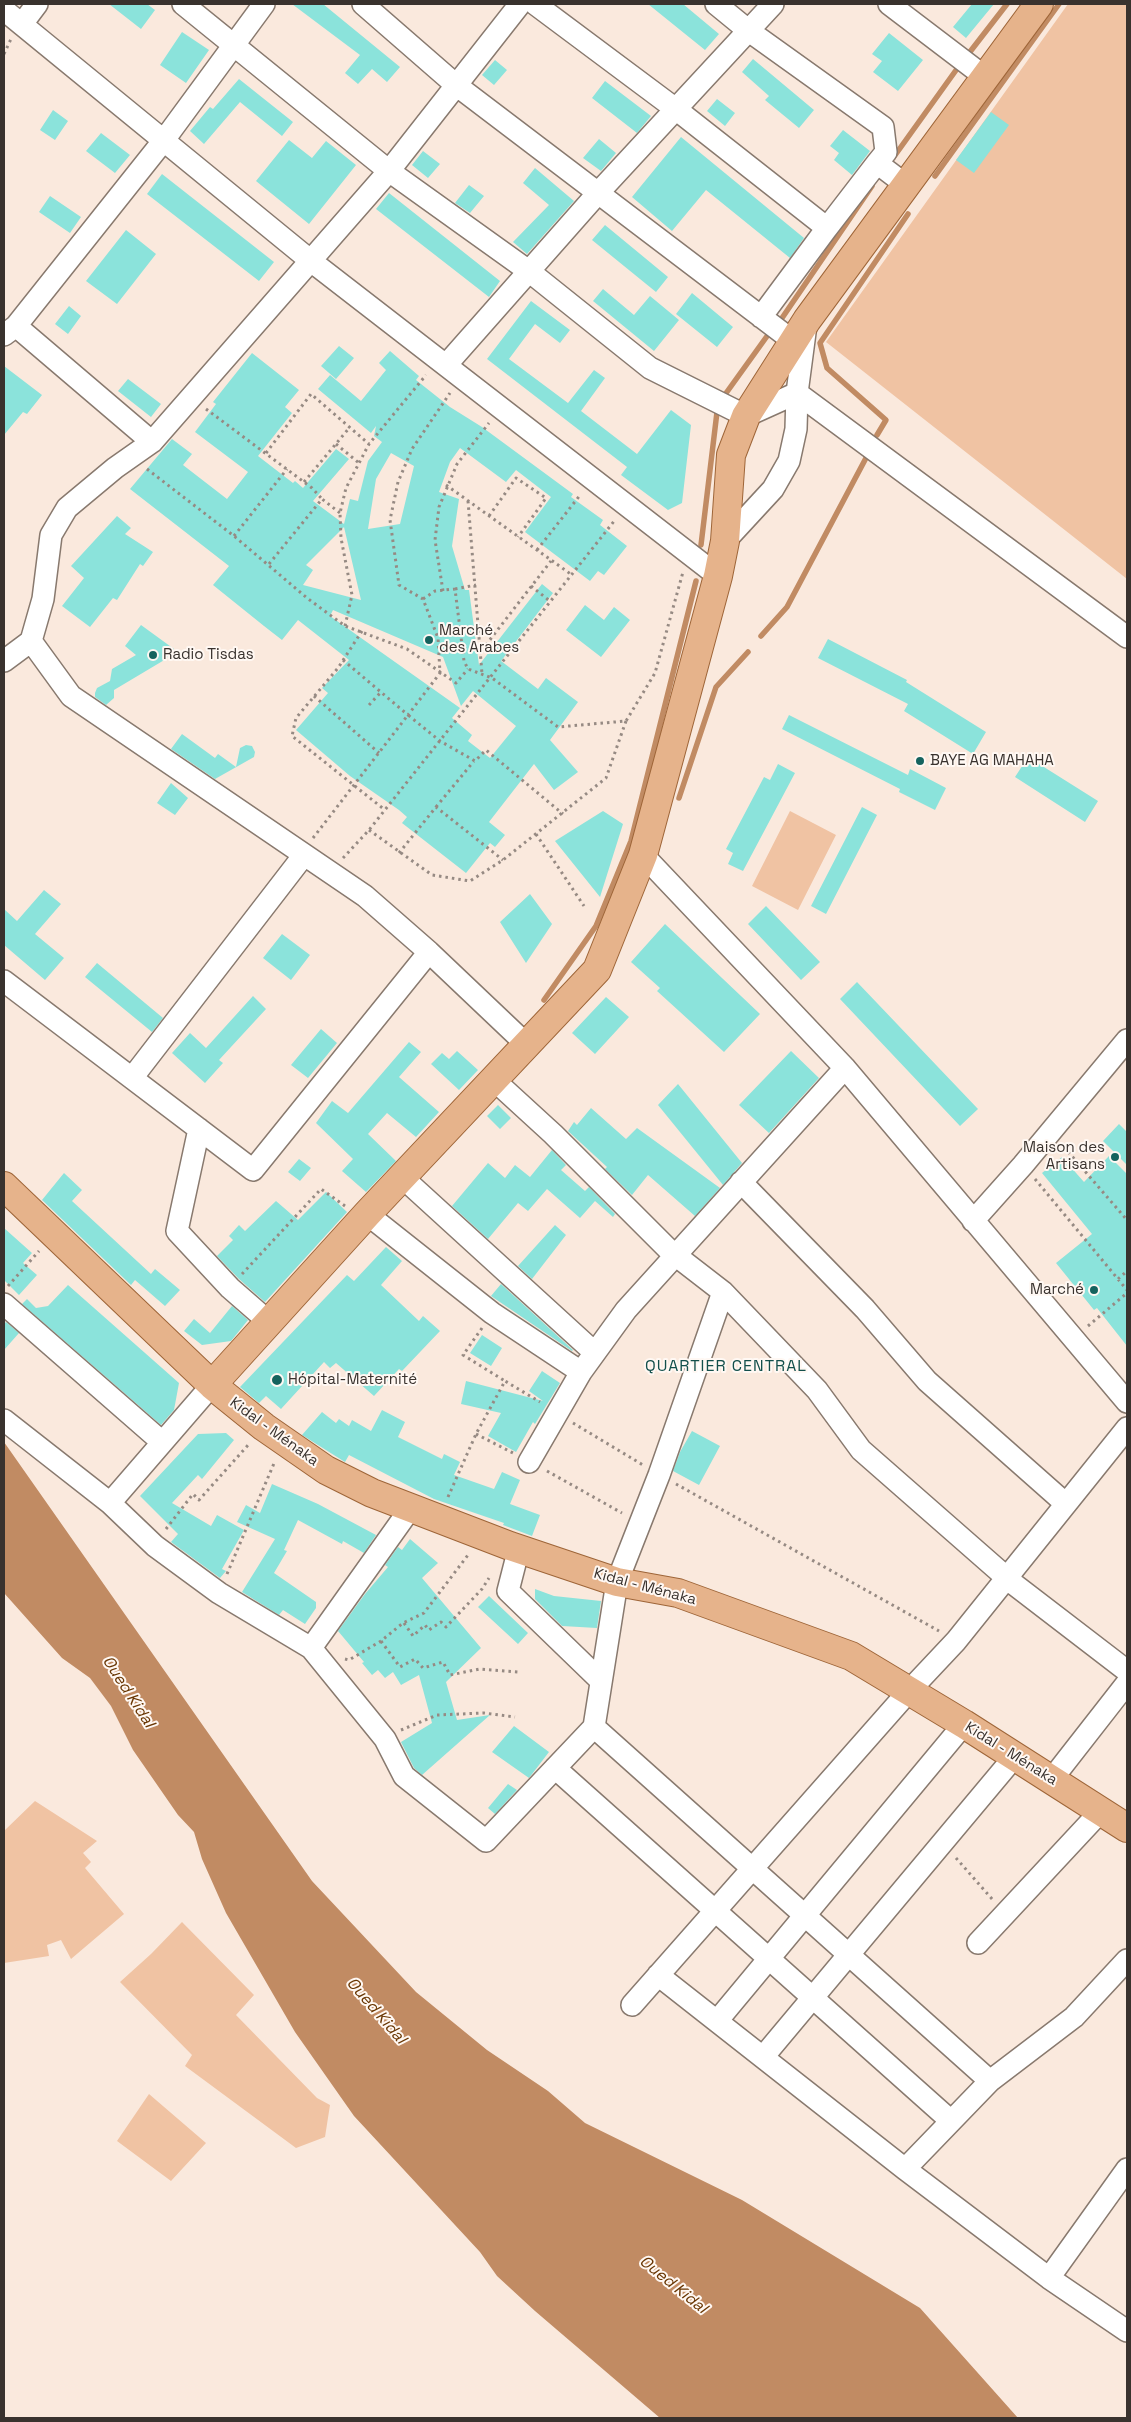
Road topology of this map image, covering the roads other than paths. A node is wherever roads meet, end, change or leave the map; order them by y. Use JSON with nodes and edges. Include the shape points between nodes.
{"nodes":[{"id":1,"x":37,"y":4,"type":"edge"},
{"id":2,"x":183,"y":4,"type":"edge"},
{"id":3,"x":264,"y":4,"type":"edge"},
{"id":4,"x":363,"y":4,"type":"edge"},
{"id":5,"x":520,"y":4,"type":"edge"},
{"id":6,"x":535,"y":4,"type":"edge"},
{"id":7,"x":716,"y":4,"type":"edge"},
{"id":8,"x":773,"y":4,"type":"edge"},
{"id":9,"x":889,"y":4,"type":"edge"},
{"id":10,"x":1039,"y":4,"type":"edge"},
{"id":11,"x":4,"y":10,"type":"edge"},
{"id":12,"x":22,"y":24,"type":"junction"},
{"id":13,"x":749,"y":31,"type":"junction"},
{"id":14,"x":235,"y":44,"type":"junction"},
{"id":15,"x":986,"y":77,"type":"junction"},
{"id":16,"x":456,"y":85,"type":"junction"},
{"id":17,"x":677,"y":110,"type":"junction"},
{"id":18,"x":164,"y":140,"type":"junction"},
{"id":19,"x":877,"y":163,"type":"junction"},
{"id":20,"x":389,"y":171,"type":"junction"},
{"id":21,"x":906,"y":185,"type":"junction"},
{"id":22,"x":598,"y":193,"type":"junction"},
{"id":23,"x":827,"y":228,"type":"junction"},
{"id":24,"x":311,"y":261,"type":"junction"},
{"id":25,"x":530,"y":272,"type":"junction"},
{"id":26,"x":762,"y":318,"type":"junction"},
{"id":27,"x":10,"y":330,"type":"edge"},
{"id":28,"x":800,"y":331,"type":"junction"},
{"id":29,"x":443,"y":361,"type":"junction"},
{"id":30,"x":797,"y":393,"type":"junction"},
{"id":31,"x":746,"y":416,"type":"junction"},
{"id":32,"x":152,"y":442,"type":"junction"},
{"id":33,"x":726,"y":541,"type":"junction"},
{"id":34,"x":718,"y":576,"type":"junction"},
{"id":35,"x":1127,"y":637,"type":"edge"},
{"id":36,"x":31,"y":641,"type":"junction"},
{"id":37,"x":4,"y":660,"type":"edge"},
{"id":38,"x":303,"y":853,"type":"junction"},
{"id":39,"x":643,"y":855,"type":"junction"},
{"id":40,"x":429,"y":952,"type":"junction"},
{"id":41,"x":4,"y":981,"type":"edge"},
{"id":42,"x":1127,"y":1040,"type":"edge"},
{"id":43,"x":527,"y":1045,"type":"junction"},
{"id":44,"x":845,"y":1068,"type":"junction"},
{"id":45,"x":132,"y":1078,"type":"junction"},
{"id":46,"x":494,"y":1080,"type":"junction"},
{"id":47,"x":199,"y":1129,"type":"junction"},
{"id":48,"x":402,"y":1177,"type":"junction"},
{"id":49,"x":741,"y":1182,"type":"junction"},
{"id":50,"x":4,"y":1186,"type":"edge"},
{"id":51,"x":365,"y":1216,"type":"junction"},
{"id":52,"x":973,"y":1221,"type":"junction"},
{"id":53,"x":675,"y":1255,"type":"junction"},
{"id":54,"x":722,"y":1292,"type":"junction"},
{"id":55,"x":4,"y":1304,"type":"edge"},
{"id":56,"x":268,"y":1322,"type":"junction"},
{"id":57,"x":595,"y":1353,"type":"junction"},
{"id":58,"x":581,"y":1372,"type":"junction"},
{"id":59,"x":212,"y":1384,"type":"junction"},
{"id":60,"x":1127,"y":1402,"type":"edge"},
{"id":61,"x":4,"y":1420,"type":"edge"},
{"id":62,"x":1127,"y":1428,"type":"edge"},
{"id":63,"x":162,"y":1442,"type":"junction"},
{"id":64,"x":529,"y":1462,"type":"road end"},
{"id":65,"x":110,"y":1503,"type":"junction"},
{"id":66,"x":1066,"y":1504,"type":"junction"},
{"id":67,"x":410,"y":1508,"type":"junction"},
{"id":68,"x":519,"y":1548,"type":"junction"},
{"id":69,"x":1007,"y":1577,"type":"junction"},
{"id":70,"x":616,"y":1582,"type":"junction"},
{"id":71,"x":311,"y":1648,"type":"junction"},
{"id":72,"x":1127,"y":1671,"type":"edge"},
{"id":73,"x":601,"y":1681,"type":"junction"},
{"id":74,"x":1127,"y":1684,"type":"edge"},
{"id":75,"x":909,"y":1691,"type":"junction"},
{"id":76,"x":964,"y":1724,"type":"junction"},
{"id":77,"x":594,"y":1727,"type":"junction"},
{"id":78,"x":1015,"y":1756,"type":"junction"},
{"id":79,"x":555,"y":1768,"type":"junction"},
{"id":80,"x":1052,"y":1779,"type":"junction"},
{"id":81,"x":1101,"y":1811,"type":"junction"},
{"id":82,"x":1127,"y":1828,"type":"edge"},
{"id":83,"x":752,"y":1868,"type":"junction"},
{"id":84,"x":715,"y":1911,"type":"junction"},
{"id":85,"x":805,"y":1916,"type":"junction"},
{"id":86,"x":978,"y":1942,"type":"dead end"},
{"id":87,"x":848,"y":1955,"type":"junction"},
{"id":88,"x":769,"y":1958,"type":"junction"},
{"id":89,"x":1127,"y":1960,"type":"edge"},
{"id":90,"x":658,"y":1975,"type":"junction"},
{"id":91,"x":813,"y":1998,"type":"junction"},
{"id":92,"x":632,"y":2005,"type":"dead end"},
{"id":93,"x":717,"y":2021,"type":"junction"},
{"id":94,"x":763,"y":2057,"type":"junction"},
{"id":95,"x":990,"y":2082,"type":"junction"},
{"id":96,"x":952,"y":2121,"type":"junction"},
{"id":97,"x":905,"y":2169,"type":"junction"},
{"id":98,"x":1127,"y":2169,"type":"edge"},
{"id":99,"x":1049,"y":2278,"type":"junction"},
{"id":100,"x":1127,"y":2331,"type":"edge"}],
"edges":[{"from":1,"to":12,"type":"street"},
{"from":2,"to":14,"type":"street"},
{"from":3,"to":14,"type":"street"},
{"from":4,"to":16,"type":"street"},
{"from":5,"to":16,"type":"street"},
{"from":6,"to":17,"type":"street"},
{"from":7,"to":13,"type":"street"},
{"from":8,"to":13,"type":"street"},
{"from":9,"to":15,"type":"street"},
{"from":10,"to":15,"type":"main road"},
{"from":11,"to":12,"type":"street"},
{"from":12,"to":18,"type":"street"},
{"from":13,"to":17,"type":"street"},
{"from":13,"to":19,"type":"street","via":[[882,127],[886,152]]},
{"from":14,"to":18,"type":"street"},
{"from":14,"to":20,"type":"street"},
{"from":15,"to":21,"type":"main road"},
{"from":16,"to":20,"type":"street"},
{"from":16,"to":22,"type":"street"},
{"from":17,"to":22,"type":"street"},
{"from":17,"to":23,"type":"street"},
{"from":18,"to":24,"type":"street"},
{"from":18,"to":27,"type":"street"},
{"from":19,"to":21,"type":"street"},
{"from":19,"to":23,"type":"street"},
{"from":20,"to":24,"type":"street"},
{"from":20,"to":25,"type":"street"},
{"from":21,"to":28,"type":"main road"},
{"from":22,"to":25,"type":"street"},
{"from":22,"to":26,"type":"street"},
{"from":23,"to":26,"type":"street"},
{"from":24,"to":29,"type":"street"},
{"from":24,"to":32,"type":"street"},
{"from":25,"to":29,"type":"street"},
{"from":25,"to":31,"type":"street","via":[[650,368]]},
{"from":26,"to":28,"type":"street"},
{"from":27,"to":32,"type":"street"},
{"from":28,"to":30,"type":"street"},
{"from":28,"to":31,"type":"main road"},
{"from":29,"to":34,"type":"street"},
{"from":30,"to":31,"type":"street"},
{"from":30,"to":33,"type":"street","via":[[796,429],[789,461],[773,489]]},
{"from":30,"to":35,"type":"street"},
{"from":31,"to":33,"type":"main road","via":[[731,455]]},
{"from":32,"to":36,"type":"street","via":[[67,508],[51,535],[42,599]]},
{"from":33,"to":34,"type":"main road"},
{"from":34,"to":39,"type":"main road"},
{"from":36,"to":37,"type":"street"},
{"from":36,"to":38,"type":"street","via":[[71,696]]},
{"from":38,"to":40,"type":"street","via":[[365,896]]},
{"from":38,"to":45,"type":"street"},
{"from":39,"to":43,"type":"main road","via":[[597,970]]},
{"from":39,"to":44,"type":"street"},
{"from":40,"to":43,"type":"street"},
{"from":40,"to":47,"type":"street","via":[[253,1170]]},
{"from":41,"to":45,"type":"street"},
{"from":42,"to":52,"type":"street"},
{"from":43,"to":46,"type":"main road"},
{"from":44,"to":49,"type":"street"},
{"from":44,"to":52,"type":"street"},
{"from":45,"to":47,"type":"street"},
{"from":46,"to":48,"type":"main road"},
{"from":46,"to":53,"type":"street"},
{"from":47,"to":56,"type":"street","via":[[178,1231],[230,1288]]},
{"from":48,"to":51,"type":"main road"},
{"from":48,"to":57,"type":"street"},
{"from":49,"to":53,"type":"street"},
{"from":49,"to":66,"type":"street","via":[[865,1309],[927,1380]]},
{"from":50,"to":59,"type":"main road","name":"Kidal - Ménaka"},
{"from":51,"to":56,"type":"main road"},
{"from":51,"to":58,"type":"street","via":[[492,1314]]},
{"from":52,"to":60,"type":"street"},
{"from":53,"to":54,"type":"street"},
{"from":53,"to":57,"type":"street","via":[[626,1310]]},
{"from":54,"to":69,"type":"street","via":[[817,1390],[861,1450]]},
{"from":54,"to":70,"type":"street","via":[[659,1475]]},
{"from":55,"to":63,"type":"street"},
{"from":56,"to":59,"type":"main road"},
{"from":57,"to":58,"type":"street"},
{"from":58,"to":64,"type":"street"},
{"from":59,"to":63,"type":"street"},
{"from":59,"to":67,"type":"main road","name":"Kidal - Ménaka","via":[[274,1434],[326,1470]]},
{"from":61,"to":65,"type":"street"},
{"from":62,"to":66,"type":"street"},
{"from":63,"to":65,"type":"street"},
{"from":65,"to":71,"type":"street","via":[[155,1546],[219,1594]]},
{"from":66,"to":69,"type":"street"},
{"from":67,"to":68,"type":"main road","name":"Kidal - Ménaka"},
{"from":67,"to":71,"type":"street"},
{"from":68,"to":70,"type":"main road","name":"Kidal - Ménaka"},
{"from":68,"to":73,"type":"street","via":[[508,1591]]},
{"from":69,"to":72,"type":"street"},
{"from":69,"to":75,"type":"street","via":[[956,1641]]},
{"from":70,"to":73,"type":"street"},
{"from":70,"to":75,"type":"main road","name":"Kidal - Ménaka","via":[[678,1593],[851,1656]]},
{"from":71,"to":79,"type":"street","via":[[385,1739],[404,1776],[486,1841]]},
{"from":73,"to":77,"type":"street"},
{"from":74,"to":80,"type":"street"},
{"from":75,"to":76,"type":"main road","name":"Kidal - Ménaka"},
{"from":75,"to":83,"type":"street"},
{"from":76,"to":78,"type":"main road","name":"Kidal - Ménaka"},
{"from":76,"to":85,"type":"street"},
{"from":77,"to":79,"type":"street"},
{"from":77,"to":83,"type":"street"},
{"from":78,"to":80,"type":"main road","name":"Kidal - Ménaka"},
{"from":78,"to":87,"type":"street"},
{"from":79,"to":84,"type":"street"},
{"from":80,"to":81,"type":"main road","name":"Kidal - Ménaka"},
{"from":81,"to":82,"type":"main road","name":"Kidal - Ménaka"},
{"from":81,"to":86,"type":"street"},
{"from":83,"to":84,"type":"street"},
{"from":83,"to":85,"type":"street"},
{"from":84,"to":88,"type":"street"},
{"from":84,"to":90,"type":"street"},
{"from":85,"to":87,"type":"street"},
{"from":85,"to":88,"type":"street"},
{"from":87,"to":91,"type":"street"},
{"from":87,"to":95,"type":"street"},
{"from":88,"to":91,"type":"street"},
{"from":88,"to":93,"type":"street"},
{"from":89,"to":95,"type":"street","via":[[1074,2017]]},
{"from":90,"to":92,"type":"street"},
{"from":90,"to":93,"type":"street"},
{"from":91,"to":94,"type":"street"},
{"from":91,"to":96,"type":"street"},
{"from":93,"to":94,"type":"street"},
{"from":94,"to":97,"type":"street"},
{"from":95,"to":96,"type":"street"},
{"from":96,"to":97,"type":"street"},
{"from":97,"to":99,"type":"street"},
{"from":98,"to":99,"type":"street"},
{"from":99,"to":100,"type":"street"}]}
